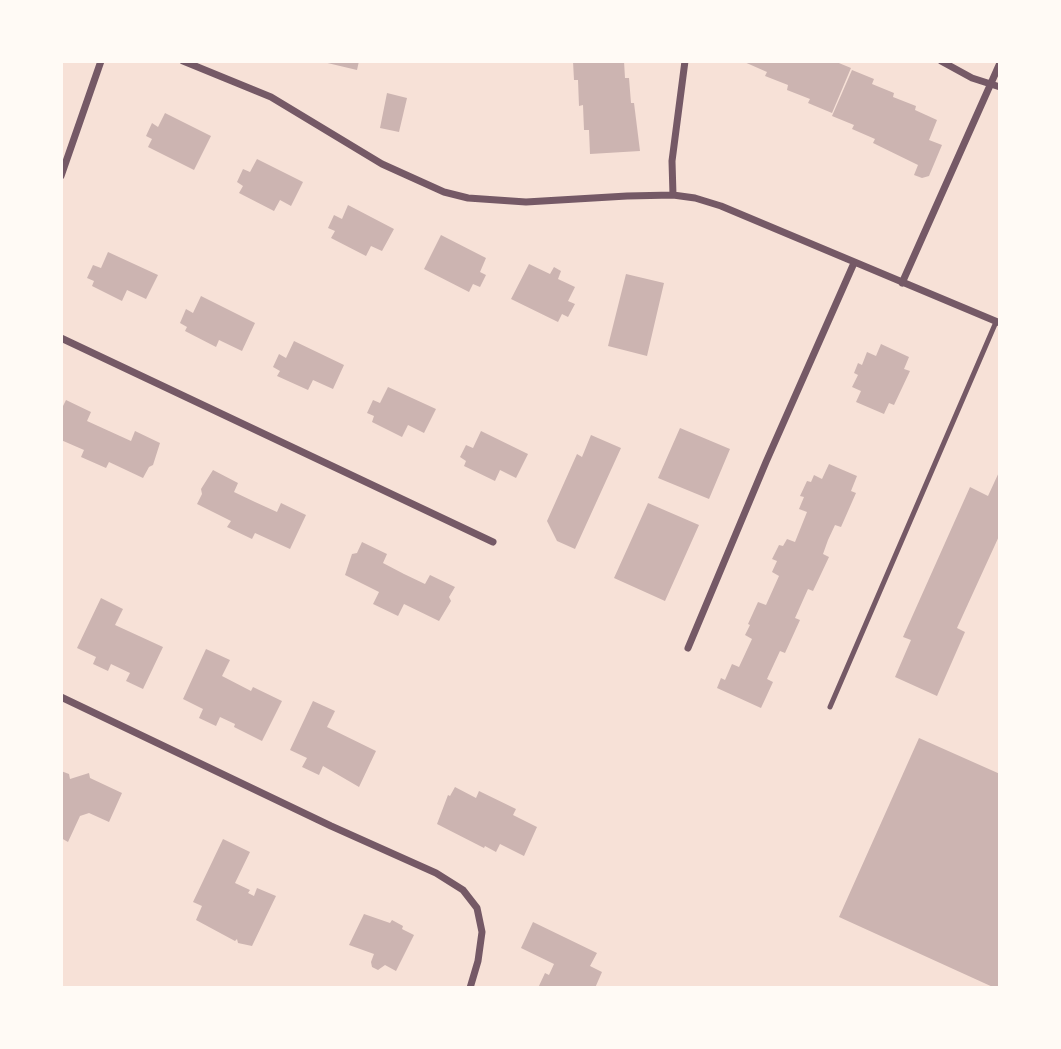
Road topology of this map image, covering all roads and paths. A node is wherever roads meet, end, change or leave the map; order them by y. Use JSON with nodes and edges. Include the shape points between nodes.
{"nodes":[{"id":1,"x":101,"y":61,"type":"edge"},
{"id":2,"x":183,"y":61,"type":"edge"},
{"id":3,"x":685,"y":61,"type":"edge"},
{"id":4,"x":941,"y":61,"type":"edge"},
{"id":5,"x":1000,"y":63,"type":"edge"},
{"id":6,"x":991,"y":85,"type":"junction"},
{"id":7,"x":1000,"y":87,"type":"edge"},
{"id":8,"x":61,"y":176,"type":"edge"},
{"id":9,"x":673,"y":195,"type":"junction"},
{"id":10,"x":854,"y":263,"type":"junction"},
{"id":11,"x":902,"y":283,"type":"junction"},
{"id":12,"x":998,"y":323,"type":"edge"},
{"id":13,"x":61,"y":338,"type":"edge"},
{"id":14,"x":493,"y":542,"type":"dead end"},
{"id":15,"x":688,"y":648,"type":"dead end"},
{"id":16,"x":61,"y":697,"type":"edge"},
{"id":17,"x":830,"y":707,"type":"dead end"},
{"id":18,"x":470,"y":988,"type":"edge"}],
"edges":[{"from":1,"to":8,"type":"street"},
{"from":2,"to":9,"type":"street","via":[[271,97],[382,163],[444,192],[526,202]]},
{"from":3,"to":9,"type":"street","via":[[672,161]]},
{"from":4,"to":6,"type":"street"},
{"from":5,"to":6,"type":"street"},
{"from":6,"to":7,"type":"street"},
{"from":6,"to":11,"type":"street"},
{"from":9,"to":10,"type":"street","via":[[721,206]]},
{"from":10,"to":11,"type":"street"},
{"from":10,"to":15,"type":"street"},
{"from":11,"to":12,"type":"street"},
{"from":12,"to":17,"type":"lane"},
{"from":13,"to":14,"type":"street"},
{"from":16,"to":18,"type":"street","via":[[436,873],[463,890],[477,908],[482,932]]}]}
